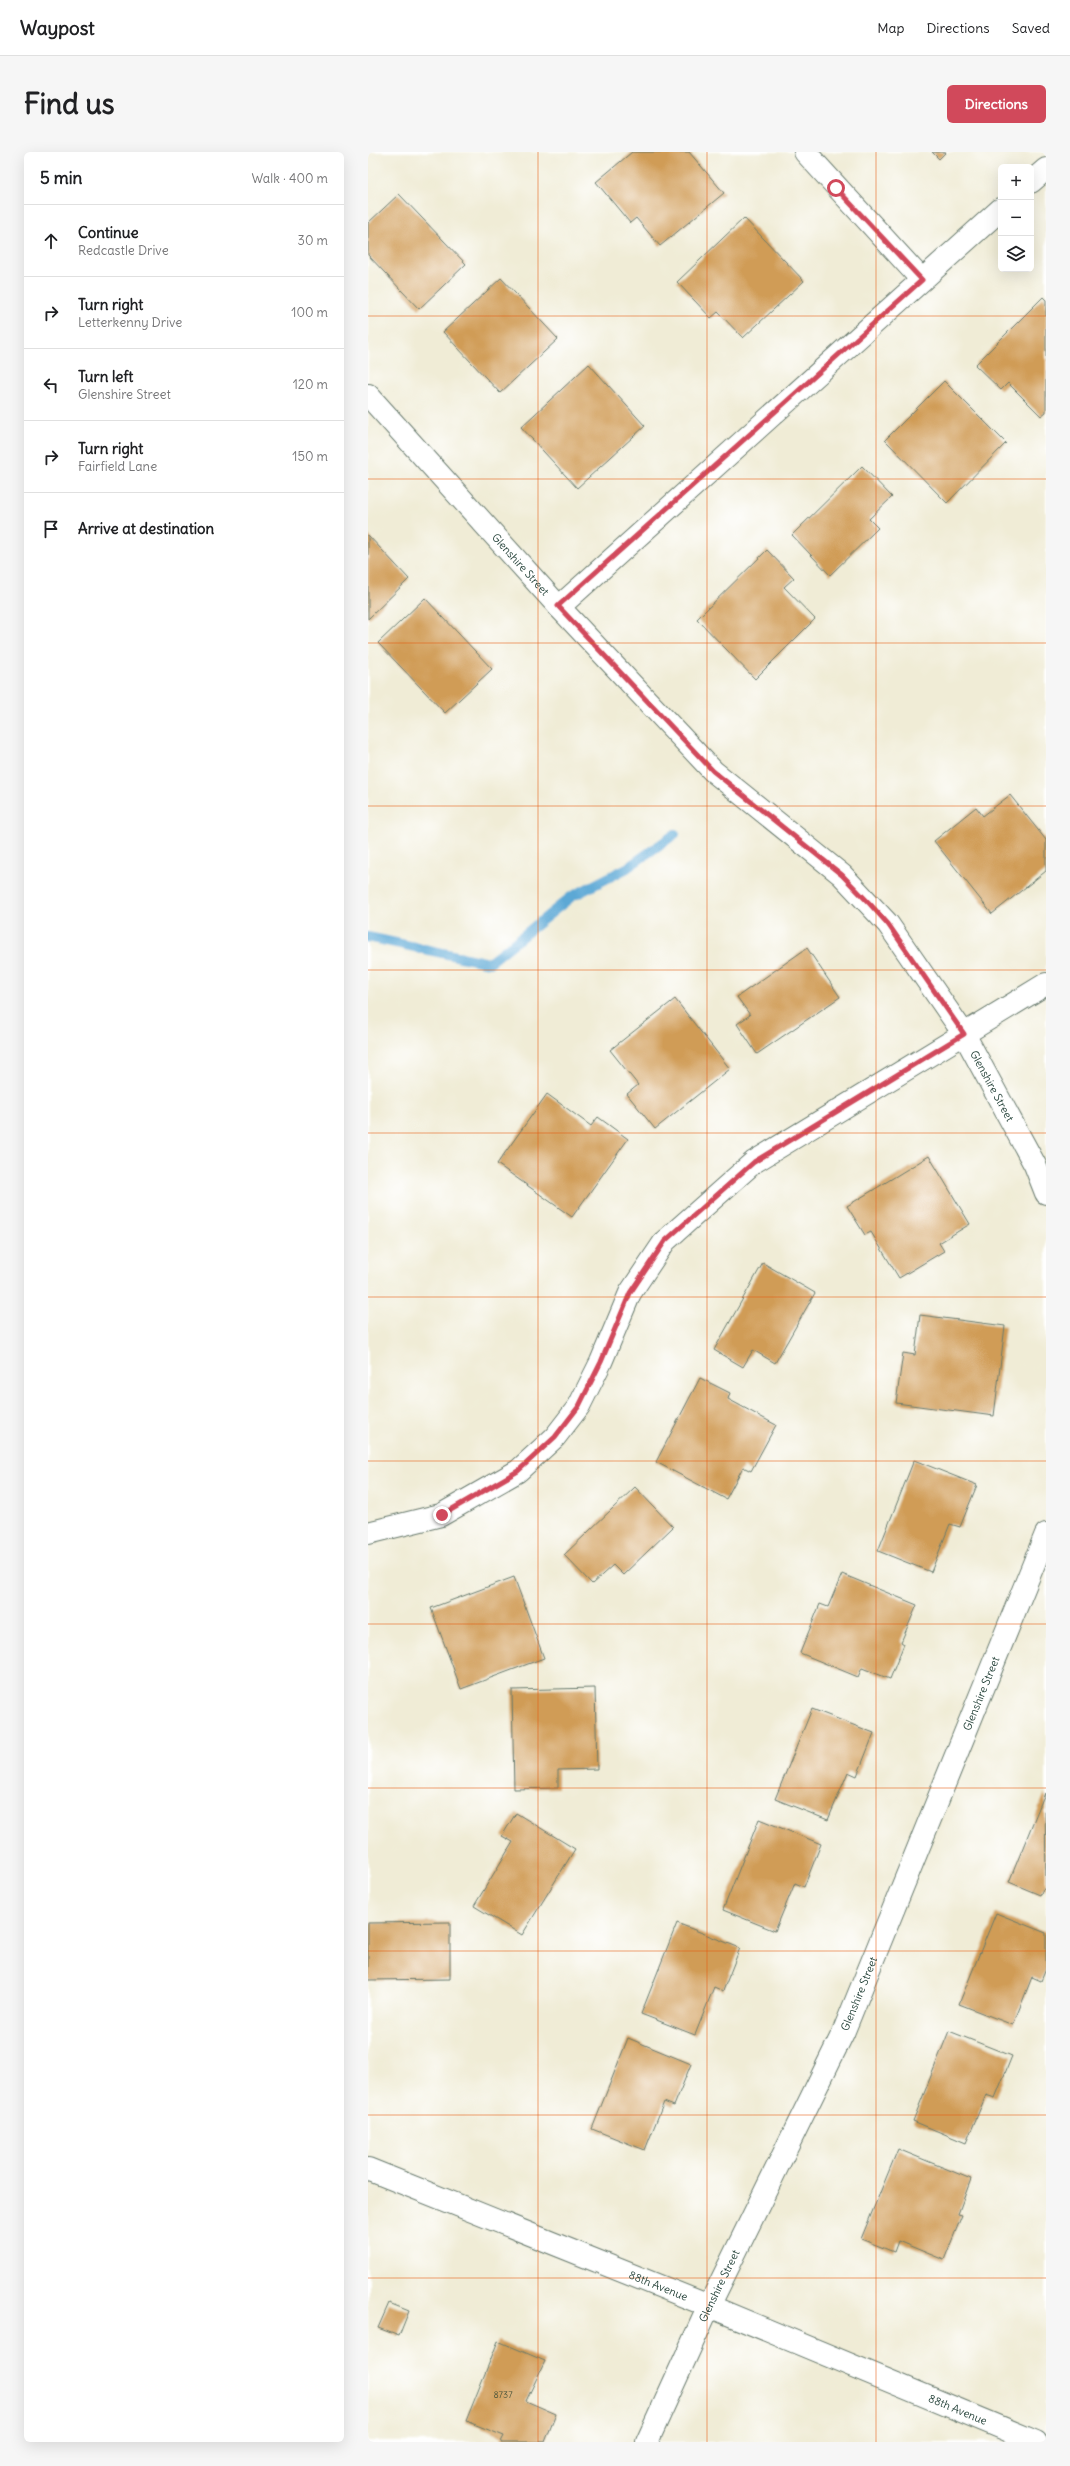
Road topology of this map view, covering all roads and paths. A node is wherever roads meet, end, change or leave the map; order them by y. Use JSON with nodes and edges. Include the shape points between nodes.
{"nodes":[{"id":1,"x":805,"y":152,"type":"edge"},
{"id":2,"x":1046,"y":169,"type":"edge"},
{"id":3,"x":1034,"y":179,"type":"edge"},
{"id":4,"x":998,"y":212,"type":"edge"},
{"id":5,"x":922,"y":280,"type":"junction"},
{"id":6,"x":368,"y":395,"type":"edge"},
{"id":7,"x":558,"y":606,"type":"junction"},
{"id":8,"x":1046,"y":984,"type":"edge"},
{"id":9,"x":964,"y":1034,"type":"junction"},
{"id":10,"x":1046,"y":1193,"type":"edge"},
{"id":11,"x":368,"y":1533,"type":"edge"},
{"id":12,"x":1046,"y":1534,"type":"edge"},
{"id":13,"x":368,"y":2169,"type":"edge"},
{"id":14,"x":709,"y":2306,"type":"junction"},
{"id":15,"x":647,"y":2442,"type":"edge"},
{"id":16,"x":1036,"y":2442,"type":"edge"}],
"edges":[{"from":1,"to":5,"type":"street"},
{"from":2,"to":3,"type":"street"},
{"from":4,"to":5,"type":"street"},
{"from":5,"to":7,"type":"street"},
{"from":6,"to":7,"type":"street","name":"Glenshire Street"},
{"from":7,"to":9,"type":"street","name":"Glenshire Street","via":[[713,771],[842,875],[870,904],[888,924]]},
{"from":8,"to":9,"type":"street"},
{"from":9,"to":10,"type":"street","name":"Glenshire Street","via":[[1035,1165]]},
{"from":9,"to":11,"type":"street","via":[[754,1162],[665,1241],[630,1293],[579,1406],[555,1437],[518,1471],[442,1515]]},
{"from":12,"to":14,"type":"street","name":"Glenshire Street","via":[[843,2033]]},
{"from":13,"to":14,"type":"street","name":"88th Avenue"},
{"from":14,"to":15,"type":"street","name":"Glenshire Street"},
{"from":14,"to":16,"type":"street","name":"88th Avenue"}]}
